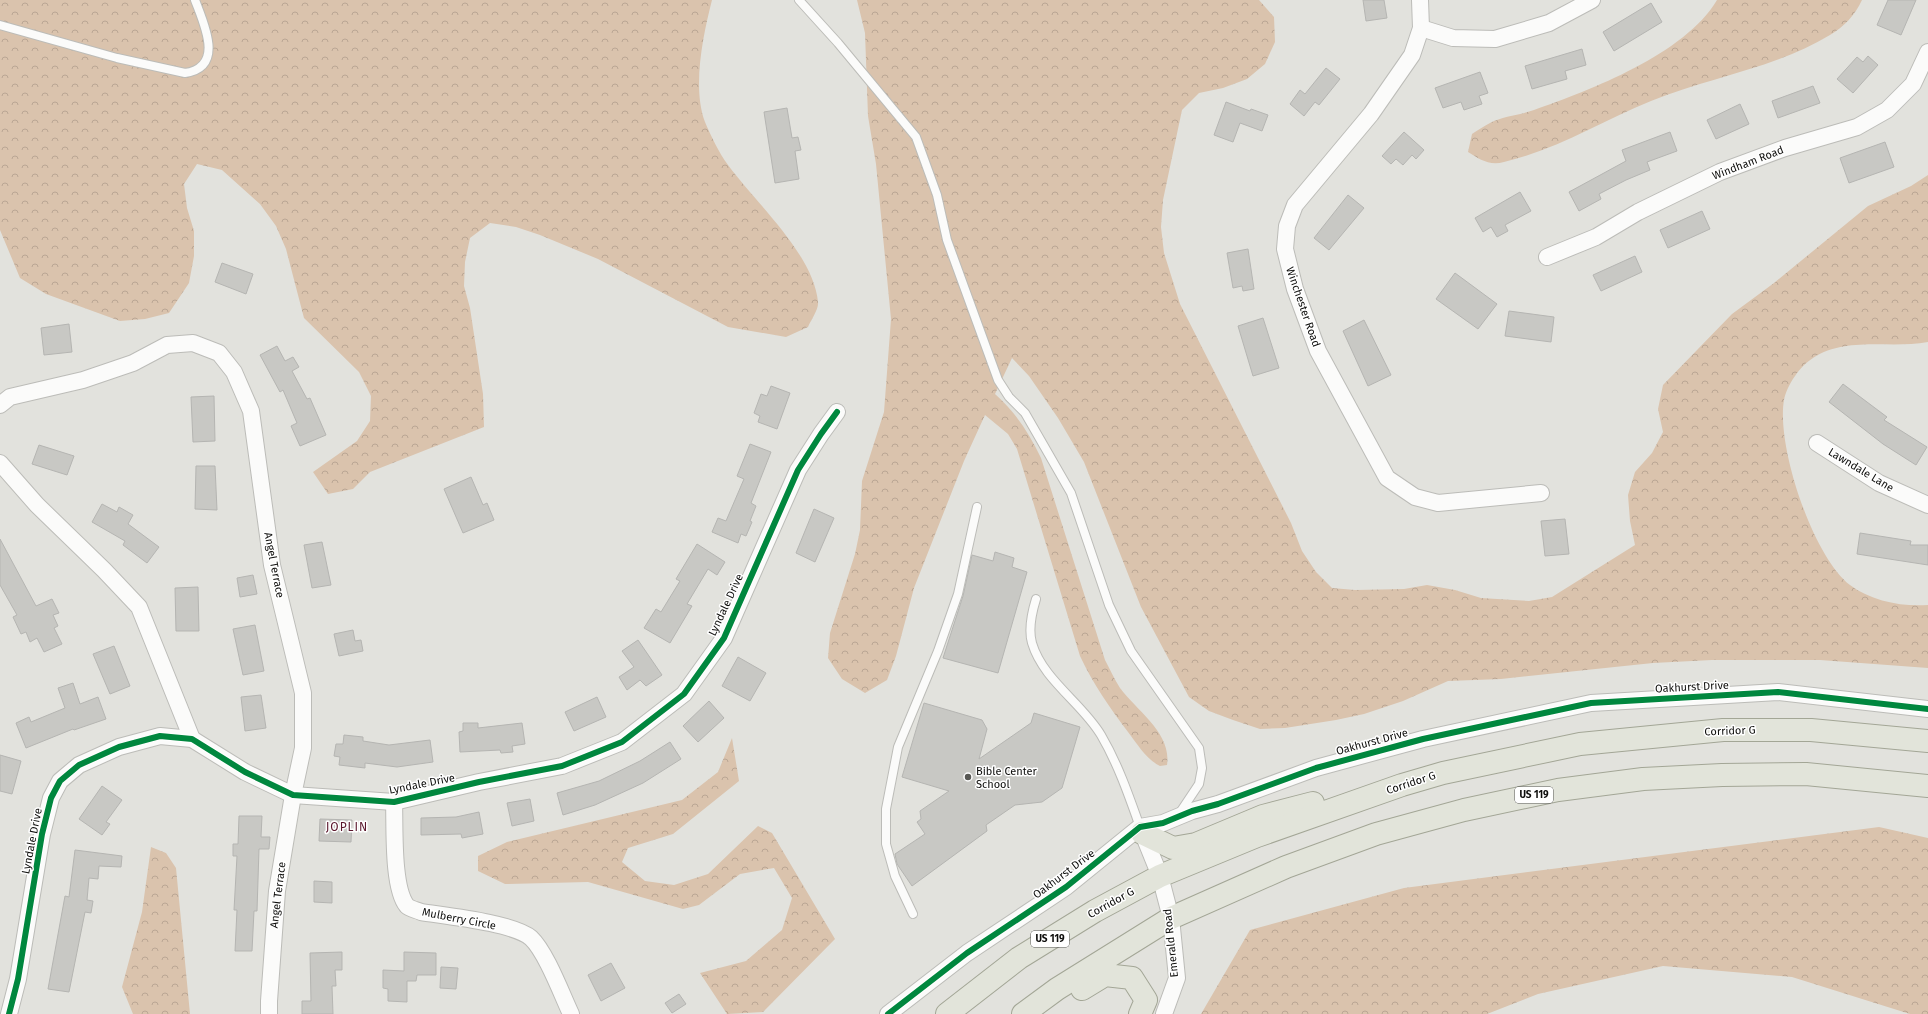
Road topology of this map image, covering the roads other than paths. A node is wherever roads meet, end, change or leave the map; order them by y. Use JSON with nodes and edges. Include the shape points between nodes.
{"nodes":[{"id":1,"x":195,"y":0,"type":"edge"},
{"id":2,"x":799,"y":0,"type":"edge"},
{"id":3,"x":1420,"y":0,"type":"edge"},
{"id":4,"x":1592,"y":0,"type":"edge"},
{"id":5,"x":0,"y":25,"type":"edge"},
{"id":6,"x":1421,"y":28,"type":"junction"},
{"id":7,"x":1928,"y":52,"type":"edge"},
{"id":8,"x":1547,"y":257,"type":"dead end"},
{"id":9,"x":0,"y":405,"type":"edge"},
{"id":10,"x":837,"y":412,"type":"dead end"},
{"id":11,"x":1817,"y":443,"type":"dead end"},
{"id":12,"x":0,"y":463,"type":"edge"},
{"id":13,"x":1541,"y":493,"type":"dead end"},
{"id":14,"x":1928,"y":505,"type":"edge"},
{"id":15,"x":977,"y":507,"type":"dead end"},
{"id":16,"x":1036,"y":599,"type":"dead end"},
{"id":17,"x":1928,"y":709,"type":"edge"},
{"id":18,"x":192,"y":739,"type":"junction"},
{"id":19,"x":1928,"y":742,"type":"edge"},
{"id":20,"x":1402,"y":785,"type":"junction"},
{"id":21,"x":1922,"y":785,"type":"edge"},
{"id":22,"x":293,"y":795,"type":"junction"},
{"id":23,"x":394,"y":802,"type":"junction"},
{"id":24,"x":1178,"y":817,"type":"junction"},
{"id":25,"x":1141,"y":830,"type":"junction"},
{"id":26,"x":1160,"y":876,"type":"junction"},
{"id":27,"x":913,"y":914,"type":"dead end"},
{"id":28,"x":1171,"y":918,"type":"junction"},
{"id":29,"x":1166,"y":1008,"type":"edge"},
{"id":30,"x":9,"y":1014,"type":"edge"},
{"id":31,"x":269,"y":1014,"type":"edge"},
{"id":32,"x":571,"y":1014,"type":"edge"},
{"id":33,"x":888,"y":1014,"type":"edge"},
{"id":34,"x":947,"y":1014,"type":"edge"},
{"id":35,"x":1023,"y":1014,"type":"edge"},
{"id":36,"x":1039,"y":1014,"type":"edge"},
{"id":37,"x":1140,"y":1014,"type":"edge"},
{"id":38,"x":1156,"y":1014,"type":"edge"}],
"edges":[{"from":1,"to":5,"type":"lane","via":[[208,36],[209,51],[205,62],[196,72],[185,73],[117,58]]},
{"from":2,"to":24,"type":"lane","via":[[916,137],[938,196],[947,240],[998,380],[1009,397],[1025,413],[1071,493],[1110,605],[1131,651],[1199,748],[1202,768],[1199,784]]},
{"from":3,"to":6,"type":"street","name":"Winchester Road"},
{"from":4,"to":6,"type":"street","via":[[1550,23],[1495,38],[1453,38]]},
{"from":6,"to":13,"type":"street","name":"Winchester Road","via":[[1412,55],[1371,114],[1294,204],[1287,226],[1285,249],[1295,289],[1318,351],[1386,478],[1415,497],[1438,503]]},
{"from":7,"to":8,"type":"street","name":"Windham Road","via":[[1913,84],[1887,110],[1857,127],[1785,148],[1720,172],[1638,212],[1596,237]]},
{"from":9,"to":22,"type":"street","name":"Angel Terrace","via":[[10,397],[83,380],[133,363],[167,345],[193,343],[219,353],[234,372],[251,411],[272,565],[303,693],[303,748]]},
{"from":10,"to":23,"type":"street","name":"Lyndale Drive","via":[[798,470],[724,638],[684,694],[622,742],[562,766]]},
{"from":11,"to":14,"type":"street","name":"Lawndale Lane","via":[[1879,483]]},
{"from":12,"to":18,"type":"street","via":[[37,505],[139,607]]},
{"from":15,"to":27,"type":"lane","via":[[958,594],[938,651],[898,747],[886,809],[886,844],[895,876]]},
{"from":16,"to":25,"type":"lane","via":[[1031,618],[1032,643],[1044,667],[1101,735],[1122,778]]},
{"from":17,"to":24,"type":"street","name":"Oakhurst Drive","via":[[1778,692],[1591,703],[1423,739],[1339,761]]},
{"from":18,"to":22,"type":"street","name":"Lyndale Drive","via":[[245,772]]},
{"from":18,"to":30,"type":"street","name":"Lyndale Drive","via":[[160,736],[119,747],[80,765],[60,781],[51,798],[42,834],[18,979]]},
{"from":19,"to":20,"type":"highway","name":"Corridor G","number":"US 119","via":[[1811,730],[1715,731],[1580,744],[1443,773]]},
{"from":20,"to":25,"type":"highway","via":[[1349,793],[1263,816],[1196,844],[1173,848]]},
{"from":20,"to":26,"type":"highway","name":"Corridor G","number":"US 119","via":[[1257,836]]},
{"from":21,"to":28,"type":"highway","number":"US 119","via":[[1806,774],[1722,775],[1643,779],[1558,790],[1464,810],[1376,834],[1286,867]]},
{"from":22,"to":23,"type":"street","name":"Lyndale Drive"},
{"from":22,"to":31,"type":"street","name":"Angel Terrace","via":[[277,891]]},
{"from":23,"to":32,"type":"street","name":"Mulberry Circle","via":[[396,866],[401,895],[408,907],[421,912],[513,929],[530,938],[542,954]]},
{"from":24,"to":25,"type":"street","name":"Oakhurst Drive"},
{"from":25,"to":26,"type":"street","name":"Emerald Road"},
{"from":25,"to":33,"type":"street","name":"Oakhurst Drive","via":[[1066,887],[967,953]]},
{"from":26,"to":28,"type":"street","name":"Emerald Road"},
{"from":26,"to":34,"type":"highway","name":"Corridor G","number":"US 119","via":[[1095,911],[1019,958]]},
{"from":28,"to":29,"type":"street","name":"Emerald Road","via":[[1177,978]]},
{"from":28,"to":35,"type":"highway","number":"US 119","via":[[1057,989]]},
{"from":29,"to":38,"type":"street"},
{"from":36,"to":37,"type":"highway","via":[[1105,975],[1132,978],[1146,1000]]}]}
